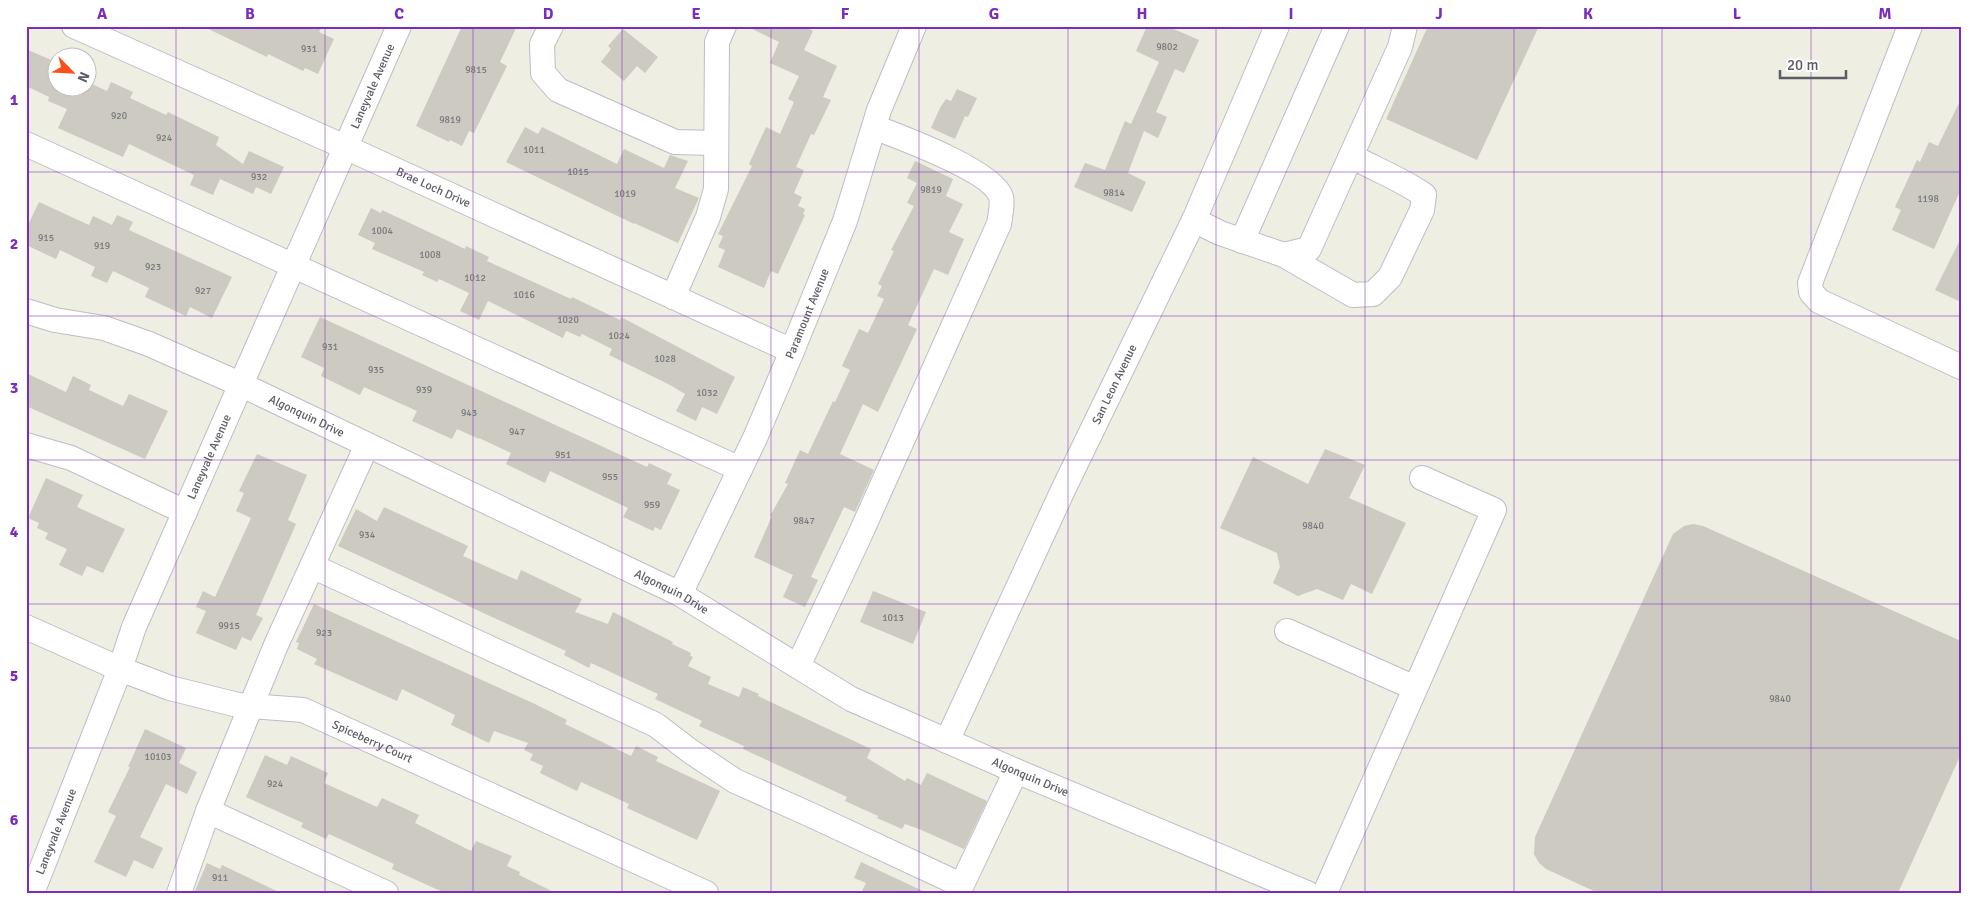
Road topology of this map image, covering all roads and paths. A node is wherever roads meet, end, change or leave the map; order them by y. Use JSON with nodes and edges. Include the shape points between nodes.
{"nodes":[{"id":1,"x":74,"y":26,"type":"edge"},
{"id":2,"x":399,"y":26,"type":"edge"},
{"id":3,"x":551,"y":26,"type":"edge"},
{"id":4,"x":724,"y":26,"type":"edge"},
{"id":5,"x":914,"y":26,"type":"edge"},
{"id":6,"x":1277,"y":26,"type":"edge"},
{"id":7,"x":1337,"y":26,"type":"edge"},
{"id":8,"x":1406,"y":26,"type":"edge"},
{"id":9,"x":1910,"y":26,"type":"edge"},
{"id":10,"x":874,"y":127,"type":"junction"},
{"id":11,"x":716,"y":143,"type":"junction"},
{"id":12,"x":26,"y":144,"type":"edge"},
{"id":13,"x":345,"y":147,"type":"junction"},
{"id":14,"x":1351,"y":156,"type":"junction"},
{"id":15,"x":1194,"y":220,"type":"junction"},
{"id":16,"x":1242,"y":241,"type":"junction"},
{"id":17,"x":1284,"y":255,"type":"junction"},
{"id":18,"x":294,"y":265,"type":"junction"},
{"id":19,"x":673,"y":297,"type":"junction"},
{"id":20,"x":26,"y":311,"type":"edge"},
{"id":21,"x":792,"y":351,"type":"junction"},
{"id":22,"x":1961,"y":367,"type":"edge"},
{"id":23,"x":242,"y":385,"type":"junction"},
{"id":24,"x":26,"y":445,"type":"edge"},
{"id":25,"x":367,"y":445,"type":"junction"},
{"id":26,"x":740,"y":469,"type":"junction"},
{"id":27,"x":1422,"y":478,"type":"dead end"},
{"id":28,"x":185,"y":512,"type":"junction"},
{"id":29,"x":312,"y":566,"type":"junction"},
{"id":30,"x":680,"y":594,"type":"junction"},
{"id":31,"x":26,"y":627,"type":"edge"},
{"id":32,"x":1287,"y":631,"type":"dead end"},
{"id":33,"x":798,"y":666,"type":"junction"},
{"id":34,"x":120,"y":669,"type":"junction"},
{"id":35,"x":1415,"y":688,"type":"junction"},
{"id":36,"x":251,"y":706,"type":"junction"},
{"id":37,"x":947,"y":741,"type":"junction"},
{"id":38,"x":1016,"y":771,"type":"junction"},
{"id":39,"x":208,"y":811,"type":"junction"},
{"id":40,"x":959,"y":889,"type":"edge"},
{"id":41,"x":32,"y":893,"type":"edge"},
{"id":42,"x":179,"y":893,"type":"edge"},
{"id":43,"x":386,"y":893,"type":"edge"},
{"id":44,"x":706,"y":893,"type":"edge"},
{"id":45,"x":1307,"y":893,"type":"edge"},
{"id":46,"x":1325,"y":893,"type":"edge"}],
"edges":[{"from":1,"to":13,"type":"street","name":"Brae Loch Drive"},
{"from":2,"to":13,"type":"street","name":"Laneyvale Avenue"},
{"from":3,"to":11,"type":"street","via":[[542,44],[543,73],[558,90],[675,142]]},
{"from":4,"to":11,"type":"street","via":[[717,42]]},
{"from":5,"to":10,"type":"street","name":"Paramount Avenue"},
{"from":6,"to":15,"type":"street","name":"San Leon Avenue"},
{"from":7,"to":16,"type":"street"},
{"from":8,"to":14,"type":"street","via":[[1400,47]]},
{"from":9,"to":22,"type":"street","via":[[1813,272],[1811,292],[1819,301]]},
{"from":10,"to":21,"type":"street","name":"Paramount Avenue","via":[[845,221]]},
{"from":10,"to":33,"type":"street","via":[[988,179],[1001,197],[1000,224]]},
{"from":11,"to":19,"type":"street","via":[[716,189],[708,217]]},
{"from":12,"to":18,"type":"street"},
{"from":13,"to":18,"type":"street","name":"Laneyvale Avenue"},
{"from":13,"to":19,"type":"street","name":"Brae Loch Drive"},
{"from":14,"to":17,"type":"street","via":[[1309,249]]},
{"from":14,"to":17,"type":"street","via":[[1407,183],[1424,195],[1422,210],[1390,277],[1373,294],[1352,295]]},
{"from":15,"to":16,"type":"street"},
{"from":15,"to":37,"type":"street","name":"San Leon Avenue","via":[[1067,482]]},
{"from":16,"to":17,"type":"street"},
{"from":18,"to":23,"type":"street","name":"Laneyvale Avenue"},
{"from":18,"to":26,"type":"street"},
{"from":19,"to":21,"type":"street","name":"Brae Loch Drive"},
{"from":20,"to":23,"type":"street","name":"Algonquin Drive","via":[[55,320],[104,328]]},
{"from":21,"to":26,"type":"street","name":"Paramount Avenue"},
{"from":23,"to":25,"type":"street","name":"Algonquin Drive"},
{"from":23,"to":28,"type":"street","name":"Laneyvale Avenue"},
{"from":24,"to":28,"type":"street","via":[[71,458]]},
{"from":25,"to":29,"type":"street"},
{"from":25,"to":30,"type":"street","name":"Algonquin Drive"},
{"from":26,"to":30,"type":"street","name":"Paramount Avenue"},
{"from":27,"to":35,"type":"street","via":[[1494,510]]},
{"from":28,"to":34,"type":"street","name":"Laneyvale Avenue","via":[[134,627]]},
{"from":29,"to":36,"type":"street"},
{"from":29,"to":40,"type":"street","via":[[656,725],[735,781]]},
{"from":30,"to":33,"type":"street","name":"Algonquin Drive"},
{"from":31,"to":34,"type":"street","name":"Spiceberry Court"},
{"from":32,"to":35,"type":"street"},
{"from":33,"to":37,"type":"street","name":"Algonquin Drive","via":[[851,699]]},
{"from":34,"to":36,"type":"street","name":"Spiceberry Court","via":[[170,688]]},
{"from":34,"to":41,"type":"street","name":"Laneyvale Avenue"},
{"from":35,"to":46,"type":"street"},
{"from":36,"to":39,"type":"street"},
{"from":36,"to":44,"type":"street","name":"Spiceberry Court","via":[[303,710]]},
{"from":37,"to":38,"type":"street","name":"Algonquin Drive"},
{"from":38,"to":40,"type":"street"},
{"from":38,"to":45,"type":"street","name":"Algonquin Drive"},
{"from":39,"to":42,"type":"street"},
{"from":39,"to":43,"type":"street"}]}
